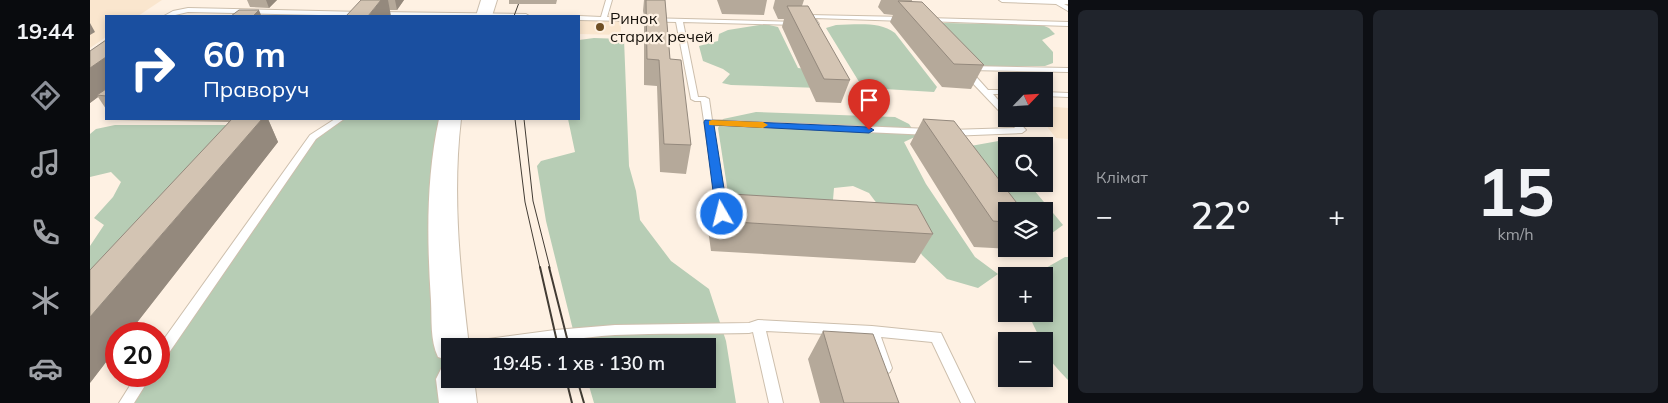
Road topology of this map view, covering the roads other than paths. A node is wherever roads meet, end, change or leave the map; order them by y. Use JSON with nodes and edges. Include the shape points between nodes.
{"nodes":[{"id":1,"x":489,"y":0,"type":"edge"},
{"id":2,"x":609,"y":0,"type":"edge"},
{"id":3,"x":1002,"y":0,"type":"edge"},
{"id":4,"x":1057,"y":2,"type":"junction"},
{"id":5,"x":1068,"y":2,"type":"edge"},
{"id":6,"x":1068,"y":9,"type":"edge"},
{"id":7,"x":170,"y":15,"type":"edge"},
{"id":8,"x":376,"y":15,"type":"edge"},
{"id":9,"x":484,"y":15,"type":"edge"},
{"id":10,"x":580,"y":18,"type":"edge"},
{"id":11,"x":604,"y":18,"type":"junction"},
{"id":12,"x":914,"y":19,"type":"edge"},
{"id":13,"x":680,"y":20,"type":"junction"},
{"id":14,"x":816,"y":24,"type":"junction"},
{"id":15,"x":1068,"y":24,"type":"edge"},
{"id":16,"x":929,"y":26,"type":"edge"},
{"id":17,"x":820,"y":32,"type":"edge"},
{"id":18,"x":1068,"y":70,"type":"edge"},
{"id":19,"x":987,"y":92,"type":"junction"},
{"id":20,"x":998,"y":92,"type":"edge"},
{"id":21,"x":1053,"y":94,"type":"edge"},
{"id":22,"x":1068,"y":95,"type":"edge"},
{"id":23,"x":998,"y":104,"type":"edge"},
{"id":24,"x":338,"y":120,"type":"edge"},
{"id":25,"x":450,"y":120,"type":"edge"},
{"id":26,"x":709,"y":122,"type":"junction"},
{"id":27,"x":1020,"y":128,"type":"edge"},
{"id":28,"x":732,"y":214,"type":"edge"},
{"id":29,"x":758,"y":325,"type":"junction"},
{"id":30,"x":872,"y":331,"type":"junction"},
{"id":31,"x":450,"y":338,"type":"edge"},
{"id":32,"x":536,"y":338,"type":"edge"},
{"id":33,"x":170,"y":340,"type":"edge"},
{"id":34,"x":889,"y":378,"type":"edge"},
{"id":35,"x":137,"y":387,"type":"edge"},
{"id":36,"x":456,"y":388,"type":"edge"},
{"id":37,"x":126,"y":403,"type":"edge"},
{"id":38,"x":458,"y":403,"type":"edge"},
{"id":39,"x":776,"y":403,"type":"edge"},
{"id":40,"x":968,"y":403,"type":"edge"}],
"edges":[{"from":1,"to":9,"type":"main road"},
{"from":2,"to":11,"type":"lane"},
{"from":3,"to":4,"type":"lane"},
{"from":4,"to":5,"type":"lane"},
{"from":4,"to":6,"type":"lane"},
{"from":7,"to":8,"type":"lane","via":[[188,10]]},
{"from":10,"to":11,"type":"lane"},
{"from":11,"to":13,"type":"lane"},
{"from":12,"to":14,"type":"lane","via":[[811,16]]},
{"from":13,"to":14,"type":"lane"},
{"from":13,"to":26,"type":"lane","via":[[694,99],[706,99]]},
{"from":14,"to":17,"type":"lane"},
{"from":15,"to":16,"type":"lane","via":[[923,20]]},
{"from":18,"to":19,"type":"lane","via":[[964,68]]},
{"from":19,"to":20,"type":"lane"},
{"from":19,"to":23,"type":"lane"},
{"from":21,"to":22,"type":"lane"},
{"from":24,"to":33,"type":"lane","via":[[313,137]]},
{"from":25,"to":31,"type":"main road","via":[[443,188]]},
{"from":26,"to":27,"type":"lane","via":[[944,137],[1022,130]]},
{"from":26,"to":28,"type":"lane","via":[[722,214]]},
{"from":29,"to":30,"type":"lane"},
{"from":29,"to":32,"type":"lane","via":[[749,328],[614,330]]},
{"from":29,"to":39,"type":"lane"},
{"from":30,"to":34,"type":"lane"},
{"from":30,"to":40,"type":"lane","via":[[936,336]]},
{"from":35,"to":37,"type":"lane"},
{"from":36,"to":38,"type":"main road"}]}
